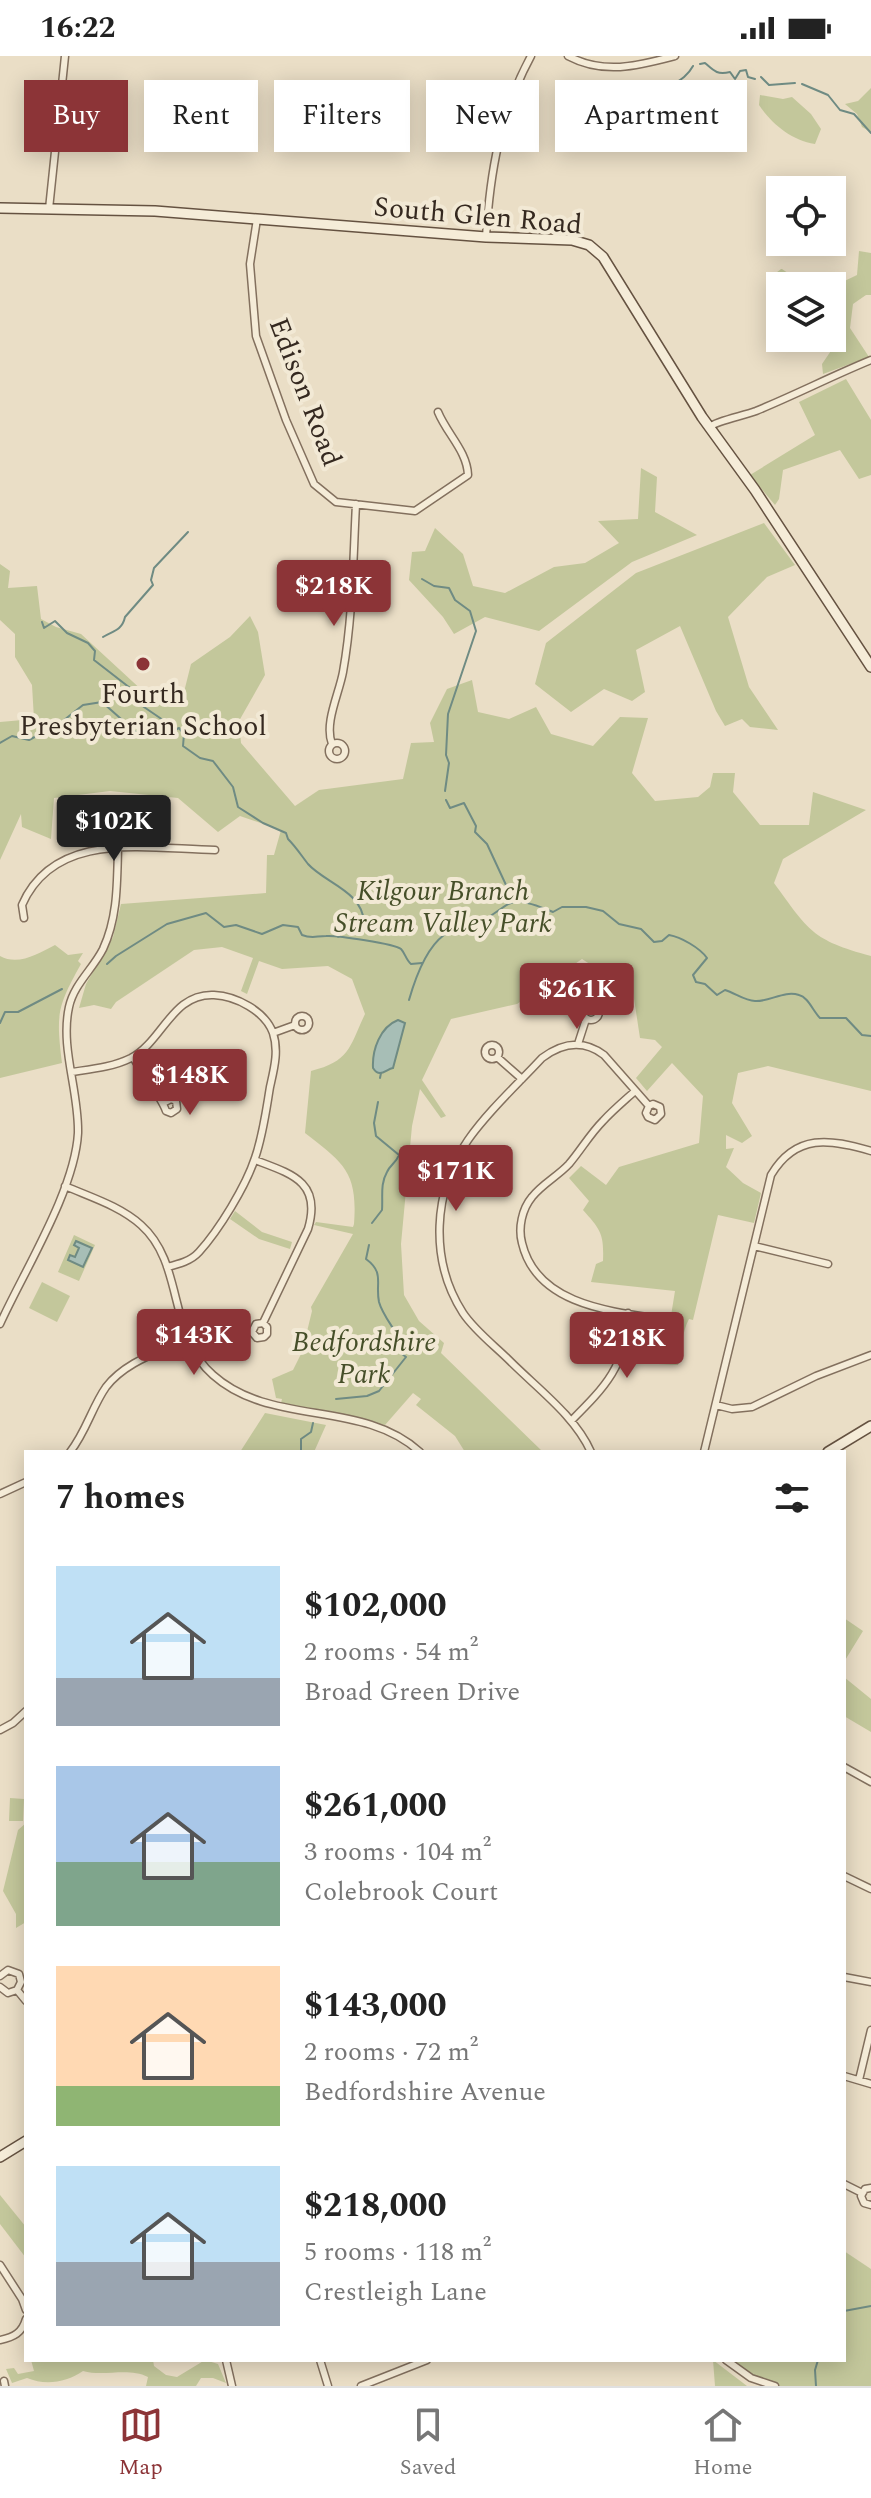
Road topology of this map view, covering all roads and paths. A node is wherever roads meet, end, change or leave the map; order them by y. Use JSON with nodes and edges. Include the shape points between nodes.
{"nodes":[{"id":1,"x":65,"y":56,"type":"edge"},
{"id":2,"x":531,"y":56,"type":"edge"},
{"id":3,"x":568,"y":56,"type":"edge"},
{"id":4,"x":675,"y":56,"type":"edge"},
{"id":5,"x":0,"y":208,"type":"edge"},
{"id":6,"x":49,"y":209,"type":"junction"},
{"id":7,"x":257,"y":219,"type":"junction"},
{"id":8,"x":486,"y":237,"type":"junction"},
{"id":9,"x":871,"y":360,"type":"edge"},
{"id":10,"x":438,"y":412,"type":"dead end"},
{"id":11,"x":709,"y":427,"type":"junction"},
{"id":12,"x":356,"y":504,"type":"junction"},
{"id":13,"x":871,"y":667,"type":"edge"},
{"id":14,"x":332,"y":744,"type":"dead end"},
{"id":15,"x":118,"y":848,"type":"junction"},
{"id":16,"x":215,"y":850,"type":"dead end"},
{"id":17,"x":24,"y":918,"type":"dead end"},
{"id":18,"x":586,"y":1019,"type":"dead end"},
{"id":19,"x":295,"y":1025,"type":"dead end"},
{"id":20,"x":273,"y":1033,"type":"junction"},
{"id":21,"x":578,"y":1044,"type":"junction"},
{"id":22,"x":133,"y":1057,"type":"junction"},
{"id":23,"x":497,"y":1057,"type":"dead end"},
{"id":24,"x":72,"y":1072,"type":"junction"},
{"id":25,"x":522,"y":1079,"type":"junction"},
{"id":26,"x":635,"y":1091,"type":"junction"},
{"id":27,"x":165,"y":1102,"type":"dead end"},
{"id":28,"x":649,"y":1106,"type":"dead end"},
{"id":29,"x":871,"y":1151,"type":"edge"},
{"id":30,"x":255,"y":1160,"type":"junction"},
{"id":31,"x":65,"y":1186,"type":"junction"},
{"id":32,"x":754,"y":1246,"type":"junction"},
{"id":33,"x":828,"y":1264,"type":"dead end"},
{"id":34,"x":167,"y":1267,"type":"junction"},
{"id":35,"x":3,"y":1310,"type":"edge"},
{"id":36,"x":628,"y":1313,"type":"junction"},
{"id":37,"x":669,"y":1320,"type":"dead end"},
{"id":38,"x":263,"y":1323,"type":"dead end"},
{"id":39,"x":0,"y":1324,"type":"edge"},
{"id":40,"x":186,"y":1339,"type":"junction"},
{"id":41,"x":871,"y":1355,"type":"edge"},
{"id":42,"x":716,"y":1405,"type":"junction"},
{"id":43,"x":571,"y":1421,"type":"junction"},
{"id":44,"x":871,"y":1426,"type":"edge"},
{"id":45,"x":71,"y":1450,"type":"edge"},
{"id":46,"x":418,"y":1450,"type":"edge"},
{"id":47,"x":590,"y":1450,"type":"edge"},
{"id":48,"x":705,"y":1450,"type":"edge"},
{"id":49,"x":831,"y":1450,"type":"edge"},
{"id":50,"x":24,"y":1483,"type":"edge"},
{"id":51,"x":0,"y":1494,"type":"edge"},
{"id":52,"x":24,"y":1713,"type":"edge"},
{"id":53,"x":0,"y":1730,"type":"edge"},
{"id":54,"x":846,"y":1768,"type":"edge"},
{"id":55,"x":871,"y":1782,"type":"edge"},
{"id":56,"x":846,"y":1877,"type":"edge"},
{"id":57,"x":871,"y":1889,"type":"edge"},
{"id":58,"x":24,"y":1970,"type":"edge"},
{"id":59,"x":1,"y":1972,"type":"edge"},
{"id":60,"x":19,"y":1974,"type":"junction"},
{"id":61,"x":846,"y":1977,"type":"edge"},
{"id":62,"x":871,"y":1982,"type":"edge"},
{"id":63,"x":0,"y":1988,"type":"edge"},
{"id":64,"x":17,"y":1990,"type":"junction"},
{"id":65,"x":24,"y":1999,"type":"edge"},
{"id":66,"x":871,"y":2030,"type":"edge"},
{"id":67,"x":846,"y":2077,"type":"edge"},
{"id":68,"x":859,"y":2080,"type":"junction"},
{"id":69,"x":871,"y":2084,"type":"edge"},
{"id":70,"x":24,"y":2142,"type":"edge"},
{"id":71,"x":0,"y":2157,"type":"edge"},
{"id":72,"x":846,"y":2185,"type":"edge"},
{"id":73,"x":871,"y":2188,"type":"edge"},
{"id":74,"x":862,"y":2193,"type":"junction"},
{"id":75,"x":871,"y":2205,"type":"edge"},
{"id":76,"x":0,"y":2265,"type":"edge"},
{"id":77,"x":24,"y":2304,"type":"edge"},
{"id":78,"x":24,"y":2324,"type":"edge"},
{"id":79,"x":0,"y":2340,"type":"edge"},
{"id":80,"x":226,"y":2362,"type":"edge"},
{"id":81,"x":321,"y":2362,"type":"edge"},
{"id":82,"x":422,"y":2362,"type":"edge"},
{"id":83,"x":729,"y":2362,"type":"edge"},
{"id":84,"x":232,"y":2386,"type":"edge"},
{"id":85,"x":328,"y":2386,"type":"edge"},
{"id":86,"x":361,"y":2386,"type":"edge"},
{"id":87,"x":775,"y":2386,"type":"edge"}],
"edges":[{"from":1,"to":6,"type":"street"},
{"from":2,"to":8,"type":"street","via":[[498,141]]},
{"from":3,"to":4,"type":"street","via":[[612,69]]},
{"from":5,"to":6,"type":"main road","name":"South Glen Road"},
{"from":6,"to":7,"type":"main road","name":"South Glen Road"},
{"from":7,"to":8,"type":"main road","name":"South Glen Road"},
{"from":7,"to":12,"type":"street","name":"Edison Road","via":[[250,264],[256,336],[314,484],[336,502]]},
{"from":8,"to":11,"type":"main road","name":"South Glen Road","via":[[572,240],[597,250]]},
{"from":9,"to":11,"type":"street"},
{"from":10,"to":12,"type":"street","name":"Edison Road","via":[[464,455],[466,477],[415,511]]},
{"from":11,"to":13,"type":"main road","name":"South Glen Road"},
{"from":12,"to":14,"type":"street","via":[[348,636],[331,718]]},
{"from":15,"to":16,"type":"street"},
{"from":15,"to":17,"type":"street","via":[[81,852],[52,867],[26,896]]},
{"from":15,"to":24,"type":"street","via":[[112,924],[70,1002],[66,1033]]},
{"from":18,"to":21,"type":"street"},
{"from":19,"to":20,"type":"street"},
{"from":20,"to":22,"type":"street","via":[[247,1006],[221,996],[199,996],[178,1007],[152,1042]]},
{"from":20,"to":30,"type":"street","via":[[276,1054]]},
{"from":21,"to":25,"type":"street","via":[[555,1048]]},
{"from":21,"to":26,"type":"street","via":[[604,1055]]},
{"from":22,"to":24,"type":"street"},
{"from":22,"to":27,"type":"street"},
{"from":23,"to":25,"type":"street"},
{"from":24,"to":31,"type":"street","via":[[78,1136]]},
{"from":25,"to":43,"type":"street","via":[[455,1162],[441,1208],[441,1252],[447,1281],[464,1313]]},
{"from":26,"to":28,"type":"street"},
{"from":26,"to":36,"type":"street","via":[[532,1197],[520,1227],[532,1269],[551,1288],[587,1305]]},
{"from":29,"to":32,"type":"street","via":[[823,1142],[792,1150],[771,1175]]},
{"from":30,"to":34,"type":"street","via":[[200,1251]]},
{"from":30,"to":38,"type":"street","via":[[290,1173],[312,1200],[308,1229]]},
{"from":31,"to":34,"type":"street","via":[[141,1225]]},
{"from":31,"to":35,"type":"street"},
{"from":32,"to":33,"type":"street"},
{"from":32,"to":42,"type":"street"},
{"from":34,"to":40,"type":"street"},
{"from":35,"to":39,"type":"street"},
{"from":36,"to":37,"type":"street"},
{"from":36,"to":43,"type":"street","via":[[614,1373]]},
{"from":40,"to":45,"type":"street","via":[[118,1374]]},
{"from":40,"to":46,"type":"street","via":[[211,1374],[241,1394],[374,1425]]},
{"from":41,"to":42,"type":"street","via":[[752,1407]]},
{"from":42,"to":48,"type":"street"},
{"from":43,"to":47,"type":"street"},
{"from":44,"to":49,"type":"main road"},
{"from":50,"to":51,"type":"street"},
{"from":52,"to":53,"type":"street"},
{"from":54,"to":55,"type":"street"},
{"from":56,"to":57,"type":"street"},
{"from":58,"to":60,"type":"street"},
{"from":59,"to":60,"type":"street"},
{"from":60,"to":64,"type":"street"},
{"from":61,"to":62,"type":"street"},
{"from":63,"to":64,"type":"street","via":[[8,1993]]},
{"from":64,"to":65,"type":"street"},
{"from":66,"to":68,"type":"street"},
{"from":67,"to":68,"type":"street"},
{"from":68,"to":69,"type":"street"},
{"from":70,"to":71,"type":"main road"},
{"from":72,"to":74,"type":"street"},
{"from":73,"to":74,"type":"street"},
{"from":74,"to":75,"type":"street","via":[[862,2201]]},
{"from":76,"to":77,"type":"street"},
{"from":78,"to":79,"type":"street","via":[[15,2336]]},
{"from":80,"to":84,"type":"street"},
{"from":81,"to":85,"type":"street"},
{"from":82,"to":86,"type":"street"},
{"from":83,"to":87,"type":"street"}]}
